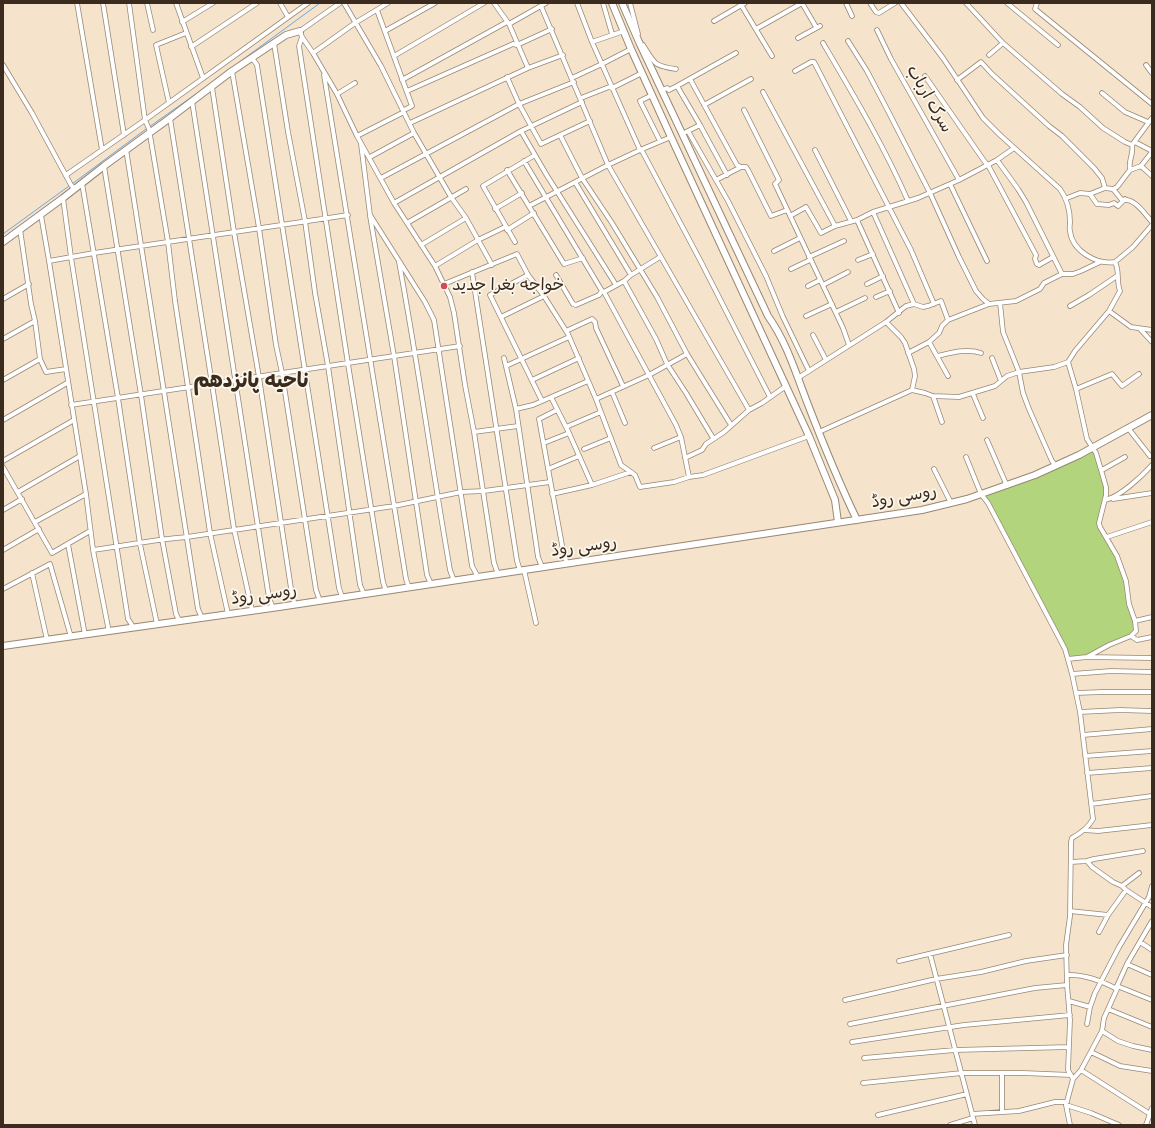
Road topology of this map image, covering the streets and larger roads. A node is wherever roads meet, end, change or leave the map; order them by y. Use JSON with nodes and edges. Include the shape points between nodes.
{"nodes":[{"id":1,"x":77,"y":3,"type":"edge"},
{"id":2,"x":103,"y":3,"type":"edge"},
{"id":3,"x":129,"y":3,"type":"edge"},
{"id":4,"x":147,"y":3,"type":"edge"},
{"id":5,"x":176,"y":3,"type":"edge"},
{"id":6,"x":212,"y":3,"type":"edge"},
{"id":7,"x":257,"y":3,"type":"edge"},
{"id":8,"x":280,"y":3,"type":"edge"},
{"id":9,"x":308,"y":3,"type":"edge"},
{"id":10,"x":340,"y":3,"type":"edge"},
{"id":11,"x":344,"y":3,"type":"edge"},
{"id":12,"x":388,"y":3,"type":"edge"},
{"id":13,"x":435,"y":3,"type":"edge"},
{"id":14,"x":484,"y":3,"type":"edge"},
{"id":15,"x":494,"y":3,"type":"edge"},
{"id":16,"x":546,"y":3,"type":"edge"},
{"id":17,"x":577,"y":3,"type":"edge"},
{"id":18,"x":603,"y":3,"type":"edge"},
{"id":19,"x":612,"y":3,"type":"edge"},
{"id":20,"x":622,"y":3,"type":"edge"},
{"id":21,"x":630,"y":3,"type":"edge"},
{"id":22,"x":802,"y":3,"type":"edge"},
{"id":23,"x":846,"y":3,"type":"edge"},
{"id":24,"x":870,"y":3,"type":"edge"},
{"id":25,"x":895,"y":3,"type":"edge"},
{"id":26,"x":901,"y":3,"type":"edge"},
{"id":27,"x":1007,"y":3,"type":"edge"},
{"id":28,"x":1037,"y":3,"type":"edge"},
{"id":29,"x":742,"y":4,"type":"edge"},
{"id":30,"x":968,"y":4,"type":"edge"},
{"id":31,"x":541,"y":6,"type":"junction"},
{"id":32,"x":377,"y":10,"type":"junction"},
{"id":33,"x":852,"y":16,"type":"dead end"},
{"id":34,"x":288,"y":17,"type":"junction"},
{"id":35,"x":714,"y":21,"type":"dead end"},
{"id":36,"x":182,"y":22,"type":"junction"},
{"id":37,"x":355,"y":23,"type":"junction"},
{"id":38,"x":508,"y":23,"type":"junction"},
{"id":39,"x":552,"y":29,"type":"junction"},
{"id":40,"x":756,"y":29,"type":"junction"},
{"id":41,"x":153,"y":30,"type":"dead end"},
{"id":42,"x":877,"y":30,"type":"dead end"},
{"id":43,"x":385,"y":31,"type":"junction"},
{"id":44,"x":624,"y":31,"type":"junction"},
{"id":45,"x":186,"y":33,"type":"junction"},
{"id":46,"x":301,"y":34,"type":"junction"},
{"id":47,"x":612,"y":34,"type":"junction"},
{"id":48,"x":798,"y":38,"type":"dead end"},
{"id":49,"x":848,"y":41,"type":"dead end"},
{"id":50,"x":592,"y":42,"type":"junction"},
{"id":51,"x":274,"y":43,"type":"junction"},
{"id":52,"x":823,"y":43,"type":"dead end"},
{"id":53,"x":1003,"y":43,"type":"junction"},
{"id":54,"x":1058,"y":45,"type":"dead end"},
{"id":55,"x":518,"y":46,"type":"junction"},
{"id":56,"x":191,"y":47,"type":"junction"},
{"id":57,"x":631,"y":49,"type":"junction"},
{"id":58,"x":313,"y":53,"type":"junction"},
{"id":59,"x":736,"y":53,"type":"dead end"},
{"id":60,"x":562,"y":55,"type":"junction"},
{"id":61,"x":989,"y":55,"type":"dead end"},
{"id":62,"x":394,"y":56,"type":"junction"},
{"id":63,"x":772,"y":56,"type":"dead end"},
{"id":64,"x":252,"y":58,"type":"junction"},
{"id":65,"x":602,"y":64,"type":"junction"},
{"id":66,"x":3,"y":65,"type":"edge"},
{"id":67,"x":1146,"y":65,"type":"dead end"},
{"id":68,"x":528,"y":68,"type":"junction"},
{"id":69,"x":676,"y":69,"type":"dead end"},
{"id":70,"x":232,"y":71,"type":"junction"},
{"id":71,"x":795,"y":71,"type":"dead end"},
{"id":72,"x":324,"y":72,"type":"junction"},
{"id":73,"x":642,"y":73,"type":"junction"},
{"id":74,"x":1152,"y":73,"type":"edge"},
{"id":75,"x":925,"y":76,"type":"dead end"},
{"id":76,"x":203,"y":78,"type":"junction"},
{"id":77,"x":507,"y":78,"type":"junction"},
{"id":78,"x":690,"y":79,"type":"junction"},
{"id":79,"x":751,"y":79,"type":"dead end"},
{"id":80,"x":402,"y":80,"type":"junction"},
{"id":81,"x":573,"y":80,"type":"junction"},
{"id":82,"x":957,"y":80,"type":"junction"},
{"id":83,"x":355,"y":83,"type":"dead end"},
{"id":84,"x":677,"y":86,"type":"junction"},
{"id":85,"x":212,"y":87,"type":"junction"},
{"id":86,"x":612,"y":88,"type":"junction"},
{"id":87,"x":662,"y":90,"type":"junction"},
{"id":88,"x":407,"y":91,"type":"junction"},
{"id":89,"x":763,"y":92,"type":"dead end"},
{"id":90,"x":1102,"y":93,"type":"dead end"},
{"id":91,"x":337,"y":94,"type":"junction"},
{"id":92,"x":652,"y":96,"type":"junction"},
{"id":93,"x":582,"y":100,"type":"junction"},
{"id":94,"x":192,"y":101,"type":"junction"},
{"id":95,"x":169,"y":103,"type":"junction"},
{"id":96,"x":519,"y":104,"type":"junction"},
{"id":97,"x":704,"y":104,"type":"junction"},
{"id":98,"x":1152,"y":104,"type":"edge"},
{"id":99,"x":744,"y":110,"type":"dead end"},
{"id":100,"x":404,"y":111,"type":"junction"},
{"id":101,"x":170,"y":118,"type":"junction"},
{"id":102,"x":1152,"y":118,"type":"edge"},
{"id":103,"x":146,"y":120,"type":"junction"},
{"id":104,"x":590,"y":121,"type":"junction"},
{"id":105,"x":1148,"y":122,"type":"junction"},
{"id":106,"x":410,"y":123,"type":"junction"},
{"id":107,"x":700,"y":125,"type":"junction"},
{"id":108,"x":531,"y":127,"type":"junction"},
{"id":109,"x":149,"y":130,"type":"junction"},
{"id":110,"x":521,"y":131,"type":"junction"},
{"id":111,"x":688,"y":131,"type":"junction"},
{"id":112,"x":414,"y":133,"type":"junction"},
{"id":113,"x":682,"y":134,"type":"junction"},
{"id":114,"x":124,"y":135,"type":"junction"},
{"id":115,"x":357,"y":136,"type":"junction"},
{"id":116,"x":560,"y":136,"type":"junction"},
{"id":117,"x":671,"y":137,"type":"junction"},
{"id":118,"x":660,"y":141,"type":"junction"},
{"id":119,"x":361,"y":142,"type":"junction"},
{"id":120,"x":1134,"y":143,"type":"junction"},
{"id":121,"x":1014,"y":148,"type":"junction"},
{"id":122,"x":126,"y":149,"type":"junction"},
{"id":123,"x":102,"y":150,"type":"junction"},
{"id":124,"x":641,"y":150,"type":"junction"},
{"id":125,"x":815,"y":150,"type":"dead end"},
{"id":126,"x":1152,"y":152,"type":"edge"},
{"id":127,"x":426,"y":153,"type":"junction"},
{"id":128,"x":535,"y":155,"type":"junction"},
{"id":129,"x":370,"y":157,"type":"junction"},
{"id":130,"x":997,"y":160,"type":"junction"},
{"id":131,"x":524,"y":161,"type":"junction"},
{"id":132,"x":608,"y":165,"type":"junction"},
{"id":133,"x":987,"y":165,"type":"junction"},
{"id":134,"x":104,"y":166,"type":"junction"},
{"id":135,"x":1141,"y":166,"type":"junction"},
{"id":136,"x":741,"y":167,"type":"junction"},
{"id":137,"x":507,"y":170,"type":"junction"},
{"id":138,"x":1130,"y":170,"type":"junction"},
{"id":139,"x":727,"y":175,"type":"junction"},
{"id":140,"x":66,"y":176,"type":"junction"},
{"id":141,"x":440,"y":176,"type":"junction"},
{"id":142,"x":1152,"y":176,"type":"edge"},
{"id":143,"x":381,"y":178,"type":"junction"},
{"id":144,"x":582,"y":178,"type":"junction"},
{"id":145,"x":716,"y":180,"type":"junction"},
{"id":146,"x":959,"y":180,"type":"junction"},
{"id":147,"x":575,"y":182,"type":"junction"},
{"id":148,"x":82,"y":184,"type":"junction"},
{"id":149,"x":950,"y":184,"type":"junction"},
{"id":150,"x":74,"y":188,"type":"junction"},
{"id":151,"x":1105,"y":188,"type":"junction"},
{"id":152,"x":466,"y":189,"type":"dead end"},
{"id":153,"x":1112,"y":189,"type":"junction"},
{"id":154,"x":557,"y":192,"type":"junction"},
{"id":155,"x":522,"y":193,"type":"junction"},
{"id":156,"x":930,"y":193,"type":"junction"},
{"id":157,"x":1090,"y":194,"type":"junction"},
{"id":158,"x":451,"y":197,"type":"junction"},
{"id":159,"x":546,"y":197,"type":"junction"},
{"id":160,"x":63,"y":198,"type":"junction"},
{"id":161,"x":1067,"y":198,"type":"junction"},
{"id":162,"x":1125,"y":199,"type":"junction"},
{"id":163,"x":908,"y":201,"type":"junction"},
{"id":164,"x":394,"y":202,"type":"junction"},
{"id":165,"x":529,"y":206,"type":"junction"},
{"id":166,"x":889,"y":207,"type":"junction"},
{"id":167,"x":495,"y":209,"type":"junction"},
{"id":168,"x":787,"y":210,"type":"junction"},
{"id":169,"x":873,"y":212,"type":"junction"},
{"id":170,"x":534,"y":213,"type":"junction"},
{"id":171,"x":370,"y":214,"type":"junction"},
{"id":172,"x":40,"y":215,"type":"junction"},
{"id":173,"x":348,"y":215,"type":"junction"},
{"id":174,"x":790,"y":216,"type":"junction"},
{"id":175,"x":326,"y":218,"type":"junction"},
{"id":176,"x":466,"y":218,"type":"junction"},
{"id":177,"x":857,"y":220,"type":"junction"},
{"id":178,"x":305,"y":221,"type":"junction"},
{"id":179,"x":852,"y":221,"type":"junction"},
{"id":180,"x":407,"y":223,"type":"junction"},
{"id":181,"x":282,"y":224,"type":"junction"},
{"id":182,"x":1152,"y":224,"type":"edge"},
{"id":183,"x":725,"y":226,"type":"junction"},
{"id":184,"x":835,"y":226,"type":"junction"},
{"id":185,"x":259,"y":228,"type":"junction"},
{"id":186,"x":506,"y":228,"type":"junction"},
{"id":187,"x":20,"y":229,"type":"junction"},
{"id":188,"x":714,"y":230,"type":"junction"},
{"id":189,"x":234,"y":232,"type":"junction"},
{"id":190,"x":212,"y":235,"type":"junction"},
{"id":191,"x":800,"y":238,"type":"junction"},
{"id":192,"x":190,"y":239,"type":"junction"},
{"id":193,"x":478,"y":240,"type":"junction"},
{"id":194,"x":844,"y":241,"type":"dead end"},
{"id":195,"x":3,"y":242,"type":"edge"},
{"id":196,"x":168,"y":242,"type":"junction"},
{"id":197,"x":515,"y":242,"type":"dead end"},
{"id":198,"x":421,"y":245,"type":"junction"},
{"id":199,"x":141,"y":246,"type":"junction"},
{"id":200,"x":117,"y":250,"type":"junction"},
{"id":201,"x":774,"y":251,"type":"dead end"},
{"id":202,"x":94,"y":253,"type":"junction"},
{"id":203,"x":873,"y":254,"type":"junction"},
{"id":204,"x":660,"y":256,"type":"junction"},
{"id":205,"x":71,"y":257,"type":"junction"},
{"id":206,"x":583,"y":258,"type":"junction"},
{"id":207,"x":1053,"y":258,"type":"junction"},
{"id":208,"x":398,"y":259,"type":"junction"},
{"id":209,"x":810,"y":259,"type":"junction"},
{"id":210,"x":858,"y":260,"type":"dead end"},
{"id":211,"x":49,"y":261,"type":"junction"},
{"id":212,"x":987,"y":261,"type":"dead end"},
{"id":213,"x":1100,"y":262,"type":"junction"},
{"id":214,"x":1115,"y":262,"type":"junction"},
{"id":215,"x":492,"y":265,"type":"junction"},
{"id":216,"x":434,"y":266,"type":"junction"},
{"id":217,"x":639,"y":269,"type":"junction"},
{"id":218,"x":791,"y":269,"type":"dead end"},
{"id":219,"x":472,"y":272,"type":"junction"},
{"id":220,"x":848,"y":272,"type":"dead end"},
{"id":221,"x":1062,"y":274,"type":"junction"},
{"id":222,"x":528,"y":275,"type":"junction"},
{"id":223,"x":631,"y":275,"type":"junction"},
{"id":224,"x":556,"y":276,"type":"dead end"},
{"id":225,"x":883,"y":276,"type":"junction"},
{"id":226,"x":1117,"y":276,"type":"junction"},
{"id":227,"x":820,"y":280,"type":"junction"},
{"id":228,"x":624,"y":281,"type":"junction"},
{"id":229,"x":29,"y":284,"type":"junction"},
{"id":230,"x":444,"y":284,"type":"junction"},
{"id":231,"x":867,"y":284,"type":"dead end"},
{"id":232,"x":616,"y":285,"type":"junction"},
{"id":233,"x":808,"y":286,"type":"dead end"},
{"id":234,"x":823,"y":286,"type":"junction"},
{"id":235,"x":603,"y":291,"type":"junction"},
{"id":236,"x":890,"y":291,"type":"junction"},
{"id":237,"x":544,"y":296,"type":"junction"},
{"id":238,"x":876,"y":297,"type":"dead end"},
{"id":239,"x":865,"y":298,"type":"dead end"},
{"id":240,"x":3,"y":299,"type":"edge"},
{"id":241,"x":1000,"y":303,"type":"junction"},
{"id":242,"x":832,"y":304,"type":"junction"},
{"id":243,"x":914,"y":304,"type":"junction"},
{"id":244,"x":934,"y":304,"type":"junction"},
{"id":245,"x":990,"y":304,"type":"junction"},
{"id":246,"x":1070,"y":306,"type":"dead end"},
{"id":247,"x":1109,"y":311,"type":"junction"},
{"id":248,"x":836,"y":312,"type":"junction"},
{"id":249,"x":899,"y":313,"type":"junction"},
{"id":250,"x":806,"y":316,"type":"dead end"},
{"id":251,"x":501,"y":318,"type":"junction"},
{"id":252,"x":948,"y":320,"type":"junction"},
{"id":253,"x":35,"y":321,"type":"junction"},
{"id":254,"x":886,"y":322,"type":"junction"},
{"id":255,"x":1140,"y":329,"type":"junction"},
{"id":256,"x":1152,"y":330,"type":"edge"},
{"id":257,"x":566,"y":331,"type":"junction"},
{"id":258,"x":813,"y":335,"type":"dead end"},
{"id":259,"x":569,"y":337,"type":"junction"},
{"id":260,"x":3,"y":339,"type":"edge"},
{"id":261,"x":929,"y":342,"type":"junction"},
{"id":262,"x":1152,"y":342,"type":"edge"},
{"id":263,"x":849,"y":345,"type":"junction"},
{"id":264,"x":460,"y":346,"type":"junction"},
{"id":265,"x":438,"y":350,"type":"junction"},
{"id":266,"x":416,"y":353,"type":"junction"},
{"id":267,"x":908,"y":353,"type":"junction"},
{"id":268,"x":981,"y":353,"type":"dead end"},
{"id":269,"x":687,"y":354,"type":"junction"},
{"id":270,"x":394,"y":356,"type":"junction"},
{"id":271,"x":938,"y":356,"type":"junction"},
{"id":272,"x":40,"y":358,"type":"junction"},
{"id":273,"x":504,"y":358,"type":"dead end"},
{"id":274,"x":579,"y":358,"type":"junction"},
{"id":275,"x":992,"y":358,"type":"dead end"},
{"id":276,"x":371,"y":359,"type":"junction"},
{"id":277,"x":523,"y":359,"type":"junction"},
{"id":278,"x":826,"y":360,"type":"junction"},
{"id":279,"x":1068,"y":362,"type":"junction"},
{"id":280,"x":348,"y":364,"type":"junction"},
{"id":281,"x":667,"y":364,"type":"junction"},
{"id":282,"x":328,"y":366,"type":"junction"},
{"id":283,"x":506,"y":366,"type":"junction"},
{"id":284,"x":66,"y":369,"type":"junction"},
{"id":285,"x":304,"y":370,"type":"junction"},
{"id":286,"x":809,"y":371,"type":"junction"},
{"id":287,"x":1019,"y":372,"type":"junction"},
{"id":288,"x":282,"y":373,"type":"junction"},
{"id":289,"x":1139,"y":374,"type":"dead end"},
{"id":290,"x":649,"y":375,"type":"junction"},
{"id":291,"x":948,"y":376,"type":"dead end"},
{"id":292,"x":260,"y":377,"type":"junction"},
{"id":293,"x":798,"y":378,"type":"junction"},
{"id":294,"x":3,"y":380,"type":"edge"},
{"id":295,"x":532,"y":380,"type":"junction"},
{"id":296,"x":236,"y":381,"type":"junction"},
{"id":297,"x":588,"y":381,"type":"junction"},
{"id":298,"x":1001,"y":381,"type":"junction"},
{"id":299,"x":67,"y":383,"type":"junction"},
{"id":300,"x":212,"y":384,"type":"junction"},
{"id":301,"x":623,"y":386,"type":"junction"},
{"id":302,"x":786,"y":386,"type":"junction"},
{"id":303,"x":188,"y":388,"type":"junction"},
{"id":304,"x":1076,"y":389,"type":"junction"},
{"id":305,"x":912,"y":390,"type":"junction"},
{"id":306,"x":165,"y":391,"type":"junction"},
{"id":307,"x":612,"y":392,"type":"junction"},
{"id":308,"x":973,"y":394,"type":"junction"},
{"id":309,"x":141,"y":395,"type":"junction"},
{"id":310,"x":933,"y":396,"type":"junction"},
{"id":311,"x":551,"y":397,"type":"junction"},
{"id":312,"x":770,"y":397,"type":"junction"},
{"id":313,"x":118,"y":398,"type":"junction"},
{"id":314,"x":596,"y":399,"type":"junction"},
{"id":315,"x":542,"y":401,"type":"junction"},
{"id":316,"x":93,"y":402,"type":"junction"},
{"id":317,"x":71,"y":405,"type":"junction"},
{"id":318,"x":516,"y":409,"type":"junction"},
{"id":319,"x":557,"y":410,"type":"junction"},
{"id":320,"x":749,"y":410,"type":"junction"},
{"id":321,"x":601,"y":412,"type":"junction"},
{"id":322,"x":1152,"y":415,"type":"edge"},
{"id":323,"x":983,"y":418,"type":"dead end"},
{"id":324,"x":3,"y":420,"type":"edge"},
{"id":325,"x":74,"y":420,"type":"junction"},
{"id":326,"x":942,"y":422,"type":"dead end"},
{"id":327,"x":625,"y":423,"type":"dead end"},
{"id":328,"x":731,"y":425,"type":"junction"},
{"id":329,"x":518,"y":426,"type":"junction"},
{"id":330,"x":566,"y":427,"type":"junction"},
{"id":331,"x":1128,"y":428,"type":"junction"},
{"id":332,"x":496,"y":429,"type":"junction"},
{"id":333,"x":474,"y":432,"type":"junction"},
{"id":334,"x":819,"y":432,"type":"junction"},
{"id":335,"x":569,"y":433,"type":"junction"},
{"id":336,"x":809,"y":436,"type":"junction"},
{"id":337,"x":681,"y":437,"type":"junction"},
{"id":338,"x":611,"y":438,"type":"junction"},
{"id":339,"x":713,"y":438,"type":"junction"},
{"id":340,"x":987,"y":440,"type":"dead end"},
{"id":341,"x":544,"y":443,"type":"junction"},
{"id":342,"x":1093,"y":447,"type":"junction"},
{"id":343,"x":654,"y":448,"type":"dead end"},
{"id":344,"x":584,"y":449,"type":"dead end"},
{"id":345,"x":80,"y":456,"type":"junction"},
{"id":346,"x":579,"y":456,"type":"junction"},
{"id":347,"x":1150,"y":456,"type":"dead end"},
{"id":348,"x":966,"y":457,"type":"dead end"},
{"id":349,"x":1125,"y":457,"type":"dead end"},
{"id":350,"x":685,"y":458,"type":"junction"},
{"id":351,"x":3,"y":461,"type":"edge"},
{"id":352,"x":1152,"y":465,"type":"edge"},
{"id":353,"x":1056,"y":466,"type":"junction"},
{"id":354,"x":3,"y":467,"type":"edge"},
{"id":355,"x":548,"y":469,"type":"junction"},
{"id":356,"x":934,"y":469,"type":"dead end"},
{"id":357,"x":1102,"y":470,"type":"junction"},
{"id":358,"x":631,"y":472,"type":"junction"},
{"id":359,"x":689,"y":477,"type":"junction"},
{"id":360,"x":550,"y":482,"type":"junction"},
{"id":361,"x":527,"y":485,"type":"junction"},
{"id":362,"x":592,"y":485,"type":"junction"},
{"id":363,"x":1007,"y":486,"type":"junction"},
{"id":364,"x":505,"y":488,"type":"junction"},
{"id":365,"x":484,"y":491,"type":"junction"},
{"id":366,"x":18,"y":492,"type":"junction"},
{"id":367,"x":461,"y":492,"type":"junction"},
{"id":368,"x":1152,"y":493,"type":"edge"},
{"id":369,"x":86,"y":494,"type":"junction"},
{"id":370,"x":552,"y":494,"type":"junction"},
{"id":371,"x":981,"y":494,"type":"junction"},
{"id":372,"x":438,"y":497,"type":"junction"},
{"id":373,"x":22,"y":499,"type":"junction"},
{"id":374,"x":1112,"y":499,"type":"junction"},
{"id":375,"x":1105,"y":500,"type":"junction"},
{"id":376,"x":416,"y":502,"type":"junction"},
{"id":377,"x":951,"y":503,"type":"junction"},
{"id":378,"x":394,"y":506,"type":"junction"},
{"id":379,"x":372,"y":509,"type":"junction"},
{"id":380,"x":3,"y":510,"type":"edge"},
{"id":381,"x":349,"y":512,"type":"junction"},
{"id":382,"x":327,"y":515,"type":"junction"},
{"id":383,"x":304,"y":519,"type":"junction"},
{"id":384,"x":857,"y":520,"type":"junction"},
{"id":385,"x":34,"y":522,"type":"junction"},
{"id":386,"x":281,"y":522,"type":"junction"},
{"id":387,"x":838,"y":522,"type":"junction"},
{"id":388,"x":1152,"y":522,"type":"edge"},
{"id":389,"x":258,"y":526,"type":"junction"},
{"id":390,"x":39,"y":529,"type":"junction"},
{"id":391,"x":234,"y":529,"type":"junction"},
{"id":392,"x":90,"y":531,"type":"junction"},
{"id":393,"x":210,"y":533,"type":"junction"},
{"id":394,"x":187,"y":537,"type":"junction"},
{"id":395,"x":1107,"y":537,"type":"junction"},
{"id":396,"x":162,"y":539,"type":"junction"},
{"id":397,"x":68,"y":544,"type":"junction"},
{"id":398,"x":140,"y":544,"type":"junction"},
{"id":399,"x":117,"y":547,"type":"junction"},
{"id":400,"x":3,"y":550,"type":"edge"},
{"id":401,"x":93,"y":550,"type":"junction"},
{"id":402,"x":567,"y":563,"type":"junction"},
{"id":403,"x":542,"y":567,"type":"junction"},
{"id":404,"x":522,"y":570,"type":"junction"},
{"id":405,"x":32,"y":573,"type":"junction"},
{"id":406,"x":498,"y":574,"type":"junction"},
{"id":407,"x":478,"y":577,"type":"junction"},
{"id":408,"x":454,"y":581,"type":"junction"},
{"id":409,"x":431,"y":584,"type":"junction"},
{"id":410,"x":409,"y":588,"type":"junction"},
{"id":411,"x":3,"y":589,"type":"edge"},
{"id":412,"x":386,"y":591,"type":"junction"},
{"id":413,"x":364,"y":594,"type":"junction"},
{"id":414,"x":342,"y":597,"type":"junction"},
{"id":415,"x":320,"y":601,"type":"junction"},
{"id":416,"x":295,"y":604,"type":"junction"},
{"id":417,"x":273,"y":608,"type":"junction"},
{"id":418,"x":252,"y":610,"type":"junction"},
{"id":419,"x":228,"y":614,"type":"junction"},
{"id":420,"x":1152,"y":617,"type":"edge"},
{"id":421,"x":202,"y":618,"type":"junction"},
{"id":422,"x":1135,"y":621,"type":"junction"},
{"id":423,"x":180,"y":622,"type":"junction"},
{"id":424,"x":536,"y":623,"type":"dead end"},
{"id":425,"x":157,"y":624,"type":"junction"},
{"id":426,"x":134,"y":628,"type":"junction"},
{"id":427,"x":109,"y":632,"type":"junction"},
{"id":428,"x":85,"y":634,"type":"junction"},
{"id":429,"x":1131,"y":636,"type":"junction"},
{"id":430,"x":71,"y":637,"type":"junction"},
{"id":431,"x":1152,"y":637,"type":"edge"},
{"id":432,"x":47,"y":640,"type":"junction"},
{"id":433,"x":3,"y":646,"type":"edge"},
{"id":434,"x":1087,"y":657,"type":"junction"},
{"id":435,"x":1152,"y":658,"type":"edge"},
{"id":436,"x":1068,"y":659,"type":"junction"},
{"id":437,"x":1152,"y":672,"type":"edge"},
{"id":438,"x":1072,"y":674,"type":"junction"},
{"id":439,"x":1152,"y":692,"type":"edge"},
{"id":440,"x":1076,"y":693,"type":"junction"},
{"id":441,"x":1152,"y":711,"type":"edge"},
{"id":442,"x":1080,"y":712,"type":"junction"},
{"id":443,"x":1152,"y":729,"type":"edge"},
{"id":444,"x":1083,"y":735,"type":"junction"},
{"id":445,"x":1152,"y":751,"type":"edge"},
{"id":446,"x":1085,"y":756,"type":"junction"},
{"id":447,"x":1152,"y":768,"type":"edge"},
{"id":448,"x":1087,"y":773,"type":"junction"},
{"id":449,"x":1152,"y":796,"type":"edge"},
{"id":450,"x":1092,"y":804,"type":"junction"},
{"id":451,"x":1152,"y":825,"type":"edge"},
{"id":452,"x":1084,"y":830,"type":"junction"},
{"id":453,"x":1143,"y":851,"type":"dead end"},
{"id":454,"x":1087,"y":861,"type":"junction"},
{"id":455,"x":1071,"y":862,"type":"junction"},
{"id":456,"x":1139,"y":873,"type":"dead end"},
{"id":457,"x":1122,"y":886,"type":"junction"},
{"id":458,"x":1152,"y":886,"type":"edge"},
{"id":459,"x":1126,"y":890,"type":"junction"},
{"id":460,"x":1145,"y":902,"type":"junction"},
{"id":461,"x":1152,"y":907,"type":"edge"},
{"id":462,"x":1070,"y":911,"type":"junction"},
{"id":463,"x":1108,"y":915,"type":"junction"},
{"id":464,"x":1152,"y":923,"type":"edge"},
{"id":465,"x":1099,"y":932,"type":"dead end"},
{"id":466,"x":1009,"y":935,"type":"dead end"},
{"id":467,"x":1140,"y":942,"type":"junction"},
{"id":468,"x":1152,"y":950,"type":"edge"},
{"id":469,"x":930,"y":954,"type":"junction"},
{"id":470,"x":1067,"y":955,"type":"junction"},
{"id":471,"x":899,"y":962,"type":"dead end"},
{"id":472,"x":1127,"y":964,"type":"junction"},
{"id":473,"x":1067,"y":975,"type":"junction"},
{"id":474,"x":1152,"y":975,"type":"edge"},
{"id":475,"x":936,"y":979,"type":"junction"},
{"id":476,"x":1102,"y":982,"type":"junction"},
{"id":477,"x":1067,"y":985,"type":"junction"},
{"id":478,"x":1117,"y":988,"type":"junction"},
{"id":479,"x":845,"y":1000,"type":"dead end"},
{"id":480,"x":1152,"y":1000,"type":"edge"},
{"id":481,"x":1069,"y":1002,"type":"junction"},
{"id":482,"x":944,"y":1004,"type":"junction"},
{"id":483,"x":1090,"y":1007,"type":"junction"},
{"id":484,"x":1108,"y":1009,"type":"junction"},
{"id":485,"x":1070,"y":1015,"type":"junction"},
{"id":486,"x":850,"y":1024,"type":"dead end"},
{"id":487,"x":1087,"y":1024,"type":"dead end"},
{"id":488,"x":949,"y":1027,"type":"junction"},
{"id":489,"x":1152,"y":1027,"type":"edge"},
{"id":490,"x":1102,"y":1031,"type":"junction"},
{"id":491,"x":852,"y":1042,"type":"dead end"},
{"id":492,"x":1069,"y":1047,"type":"junction"},
{"id":493,"x":955,"y":1050,"type":"junction"},
{"id":494,"x":1152,"y":1050,"type":"edge"},
{"id":495,"x":1091,"y":1052,"type":"junction"},
{"id":496,"x":864,"y":1058,"type":"dead end"},
{"id":497,"x":1081,"y":1070,"type":"junction"},
{"id":498,"x":1152,"y":1071,"type":"edge"},
{"id":499,"x":962,"y":1074,"type":"junction"},
{"id":500,"x":1002,"y":1074,"type":"junction"},
{"id":501,"x":1072,"y":1077,"type":"junction"},
{"id":502,"x":864,"y":1083,"type":"dead end"},
{"id":503,"x":967,"y":1094,"type":"junction"},
{"id":504,"x":1066,"y":1103,"type":"junction"},
{"id":505,"x":1152,"y":1108,"type":"edge"},
{"id":506,"x":1002,"y":1112,"type":"junction"},
{"id":507,"x":1150,"y":1114,"type":"junction"},
{"id":508,"x":878,"y":1115,"type":"dead end"},
{"id":509,"x":972,"y":1116,"type":"junction"},
{"id":510,"x":950,"y":1125,"type":"edge"},
{"id":511,"x":975,"y":1125,"type":"edge"},
{"id":512,"x":1070,"y":1125,"type":"edge"},
{"id":513,"x":1119,"y":1125,"type":"edge"},
{"id":514,"x":1146,"y":1125,"type":"edge"}],
"edges":[{"from":1,"to":123,"type":"street"},
{"from":2,"to":114,"type":"street"},
{"from":3,"to":103,"type":"street"},
{"from":4,"to":41,"type":"street"},
{"from":5,"to":36,"type":"street"},
{"from":6,"to":36,"type":"street"},
{"from":7,"to":56,"type":"street"},
{"from":8,"to":34,"type":"street"},
{"from":9,"to":34,"type":"street"},
{"from":10,"to":46,"type":"street"},
{"from":11,"to":37,"type":"street"},
{"from":12,"to":32,"type":"street"},
{"from":13,"to":43,"type":"street"},
{"from":14,"to":62,"type":"street"},
{"from":15,"to":38,"type":"street"},
{"from":16,"to":31,"type":"street"},
{"from":17,"to":50,"type":"street"},
{"from":18,"to":47,"type":"street"},
{"from":19,"to":44,"type":"street"},
{"from":20,"to":87,"type":"street"},
{"from":21,"to":69,"type":"street","via":[[641,41],[655,64]]},
{"from":22,"to":40,"type":"street"},
{"from":22,"to":48,"type":"street","via":[[818,26]]},
{"from":23,"to":33,"type":"street"},
{"from":24,"to":25,"type":"street","via":[[879,13]]},
{"from":26,"to":82,"type":"street"},
{"from":27,"to":54,"type":"street"},
{"from":28,"to":98,"type":"street","via":[[1035,10]]},
{"from":29,"to":35,"type":"street"},
{"from":29,"to":40,"type":"street"},
{"from":30,"to":53,"type":"street"},
{"from":31,"to":38,"type":"street"},
{"from":31,"to":39,"type":"street"},
{"from":32,"to":37,"type":"street"},
{"from":32,"to":43,"type":"street"},
{"from":34,"to":76,"type":"street"},
{"from":36,"to":45,"type":"street"},
{"from":37,"to":58,"type":"street"},
{"from":37,"to":100,"type":"street"},
{"from":38,"to":55,"type":"street"},
{"from":38,"to":80,"type":"street"},
{"from":39,"to":55,"type":"street"},
{"from":39,"to":60,"type":"street"},
{"from":40,"to":63,"type":"street"},
{"from":42,"to":146,"type":"street","name":"سرک ارباب"},
{"from":43,"to":62,"type":"street"},
{"from":44,"to":47,"type":"street"},
{"from":44,"to":57,"type":"street"},
{"from":45,"to":56,"type":"street"},
{"from":45,"to":95,"type":"street","via":[[156,45]]},
{"from":46,"to":51,"type":"street","via":[[286,36]]},
{"from":46,"to":58,"type":"street"},
{"from":46,"to":175,"type":"street","via":[[299,46]]},
{"from":47,"to":50,"type":"street"},
{"from":49,"to":156,"type":"street","via":[[867,71]]},
{"from":50,"to":65,"type":"street"},
{"from":51,"to":64,"type":"street"},
{"from":51,"to":178,"type":"street"},
{"from":52,"to":163,"type":"street","via":[[863,110],[896,172]]},
{"from":53,"to":61,"type":"street"},
{"from":53,"to":120,"type":"street","via":[[1103,128],[1125,142]]},
{"from":55,"to":68,"type":"street"},
{"from":55,"to":88,"type":"street","via":[[513,44]]},
{"from":56,"to":76,"type":"street"},
{"from":57,"to":65,"type":"street"},
{"from":57,"to":73,"type":"street"},
{"from":58,"to":72,"type":"street"},
{"from":59,"to":78,"type":"street"},
{"from":60,"to":68,"type":"street"},
{"from":60,"to":81,"type":"street"},
{"from":62,"to":80,"type":"street"},
{"from":64,"to":70,"type":"street"},
{"from":64,"to":181,"type":"street","via":[[257,65]]},
{"from":65,"to":81,"type":"street"},
{"from":65,"to":86,"type":"street"},
{"from":66,"to":140,"type":"street"},
{"from":67,"to":74,"type":"street"},
{"from":68,"to":77,"type":"street"},
{"from":70,"to":85,"type":"street"},
{"from":70,"to":185,"type":"street"},
{"from":71,"to":166,"type":"street","via":[[814,62]]},
{"from":72,"to":91,"type":"street"},
{"from":72,"to":173,"type":"street"},
{"from":73,"to":86,"type":"street"},
{"from":73,"to":92,"type":"street"},
{"from":75,"to":133,"type":"street"},
{"from":76,"to":95,"type":"street"},
{"from":77,"to":96,"type":"street"},
{"from":77,"to":106,"type":"street"},
{"from":78,"to":84,"type":"street"},
{"from":78,"to":97,"type":"street"},
{"from":79,"to":97,"type":"street"},
{"from":80,"to":88,"type":"street"},
{"from":81,"to":93,"type":"street"},
{"from":81,"to":96,"type":"street"},
{"from":82,"to":121,"type":"street","via":[[983,118]]},
{"from":82,"to":151,"type":"street","via":[[981,62],[1094,168],[1102,178]]},
{"from":83,"to":91,"type":"street"},
{"from":84,"to":87,"type":"street"},
{"from":84,"to":107,"type":"street"},
{"from":85,"to":94,"type":"street"},
{"from":85,"to":189,"type":"street"},
{"from":86,"to":93,"type":"street","via":[[609,87]]},
{"from":86,"to":124,"type":"street"},
{"from":87,"to":113,"type":"street"},
{"from":88,"to":100,"type":"street","via":[[412,106]]},
{"from":89,"to":184,"type":"street"},
{"from":90,"to":105,"type":"street","via":[[1125,112]]},
{"from":91,"to":115,"type":"street"},
{"from":92,"to":117,"type":"street"},
{"from":92,"to":118,"type":"street","via":[[640,101]]},
{"from":93,"to":104,"type":"street"},
{"from":93,"to":108,"type":"street"},
{"from":94,"to":101,"type":"street"},
{"from":94,"to":190,"type":"street"},
{"from":95,"to":103,"type":"street"},
{"from":96,"to":108,"type":"street"},
{"from":96,"to":127,"type":"street"},
{"from":97,"to":136,"type":"street","via":[[737,165]]},
{"from":99,"to":168,"type":"street","via":[[779,180],[775,184]]},
{"from":100,"to":106,"type":"street"},
{"from":100,"to":115,"type":"street"},
{"from":101,"to":109,"type":"street"},
{"from":101,"to":192,"type":"street"},
{"from":102,"to":105,"type":"street"},
{"from":103,"to":109,"type":"street"},
{"from":103,"to":114,"type":"street"},
{"from":104,"to":116,"type":"street"},
{"from":104,"to":132,"type":"street"},
{"from":105,"to":120,"type":"street"},
{"from":106,"to":112,"type":"street"},
{"from":107,"to":111,"type":"street"},
{"from":107,"to":139,"type":"street"},
{"from":108,"to":110,"type":"street"},
{"from":108,"to":116,"type":"street","via":[[542,144]]},
{"from":109,"to":122,"type":"street"},
{"from":109,"to":196,"type":"street"},
{"from":110,"to":128,"type":"street"},
{"from":110,"to":141,"type":"street"},
{"from":111,"to":113,"type":"street"},
{"from":111,"to":145,"type":"street"},
{"from":112,"to":127,"type":"street"},
{"from":112,"to":129,"type":"street"},
{"from":113,"to":183,"type":"street"},
{"from":114,"to":123,"type":"street"},
{"from":115,"to":119,"type":"street"},
{"from":116,"to":144,"type":"street"},
{"from":117,"to":118,"type":"street"},
{"from":117,"to":188,"type":"street"},
{"from":118,"to":124,"type":"street"},
{"from":119,"to":129,"type":"street"},
{"from":119,"to":171,"type":"street"},
{"from":120,"to":126,"type":"street"},
{"from":120,"to":138,"type":"street","via":[[1129,162]]},
{"from":121,"to":130,"type":"street"},
{"from":121,"to":161,"type":"street","via":[[1050,179]]},
{"from":122,"to":134,"type":"street"},
{"from":122,"to":199,"type":"street"},
{"from":123,"to":140,"type":"street"},
{"from":124,"to":132,"type":"street"},
{"from":124,"to":312,"type":"street"},
{"from":125,"to":179,"type":"street"},
{"from":126,"to":135,"type":"street"},
{"from":127,"to":141,"type":"street"},
{"from":127,"to":143,"type":"street"},
{"from":128,"to":131,"type":"street"},
{"from":128,"to":154,"type":"street"},
{"from":129,"to":143,"type":"street"},
{"from":130,"to":133,"type":"street"},
{"from":130,"to":207,"type":"street","via":[[1026,202]]},
{"from":131,"to":137,"type":"street"},
{"from":131,"to":159,"type":"street"},
{"from":132,"to":144,"type":"street"},
{"from":132,"to":204,"type":"street"},
{"from":133,"to":146,"type":"street"},
{"from":133,"to":207,"type":"street","via":[[1036,255],[1037,264]]},
{"from":134,"to":148,"type":"street"},
{"from":134,"to":200,"type":"street"},
{"from":135,"to":138,"type":"street"},
{"from":135,"to":142,"type":"street"},
{"from":136,"to":139,"type":"street"},
{"from":136,"to":168,"type":"street","via":[[748,170],[771,216]]},
{"from":137,"to":155,"type":"street"},
{"from":137,"to":167,"type":"street","via":[[483,186]]},
{"from":138,"to":153,"type":"street","via":[[1117,187]]},
{"from":139,"to":145,"type":"street"},
{"from":140,"to":150,"type":"street"},
{"from":141,"to":158,"type":"street"},
{"from":141,"to":164,"type":"street"},
{"from":143,"to":164,"type":"street"},
{"from":144,"to":147,"type":"street"},
{"from":144,"to":217,"type":"street"},
{"from":145,"to":286,"type":"street","via":[[766,276]]},
{"from":146,"to":149,"type":"street"},
{"from":147,"to":154,"type":"street"},
{"from":147,"to":223,"type":"street"},
{"from":148,"to":150,"type":"street"},
{"from":148,"to":202,"type":"street"},
{"from":149,"to":156,"type":"street"},
{"from":149,"to":212,"type":"street"},
{"from":150,"to":160,"type":"street"},
{"from":151,"to":153,"type":"street"},
{"from":151,"to":157,"type":"street"},
{"from":152,"to":158,"type":"street"},
{"from":153,"to":162,"type":"street","via":[[1122,200]]},
{"from":154,"to":159,"type":"street"},
{"from":154,"to":232,"type":"street"},
{"from":155,"to":165,"type":"street"},
{"from":155,"to":167,"type":"street"},
{"from":156,"to":163,"type":"street"},
{"from":156,"to":245,"type":"street","via":[[976,291]]},
{"from":157,"to":161,"type":"street","via":[[1080,193]]},
{"from":157,"to":162,"type":"street","via":[[1097,204],[1114,203],[1118,206]]},
{"from":158,"to":176,"type":"street"},
{"from":158,"to":180,"type":"street"},
{"from":159,"to":165,"type":"street"},
{"from":159,"to":206,"type":"street"},
{"from":160,"to":172,"type":"street"},
{"from":160,"to":205,"type":"street"},
{"from":161,"to":213,"type":"street","via":[[1070,232],[1074,243]]},
{"from":162,"to":182,"type":"street","via":[[1135,203]]},
{"from":163,"to":166,"type":"street"},
{"from":164,"to":180,"type":"street"},
{"from":165,"to":170,"type":"street"},
{"from":166,"to":169,"type":"street"},
{"from":166,"to":244,"type":"street"},
{"from":167,"to":186,"type":"street"},
{"from":168,"to":174,"type":"street"},
{"from":169,"to":177,"type":"street"},
{"from":169,"to":243,"type":"street"},
{"from":170,"to":186,"type":"street"},
{"from":170,"to":206,"type":"street","via":[[564,264]]},
{"from":171,"to":208,"type":"street"},
{"from":171,"to":270,"type":"street"},
{"from":172,"to":187,"type":"street"},
{"from":172,"to":211,"type":"street"},
{"from":173,"to":175,"type":"street"},
{"from":173,"to":276,"type":"street"},
{"from":174,"to":184,"type":"street","via":[[806,207],[820,232]]},
{"from":174,"to":191,"type":"street"},
{"from":175,"to":178,"type":"street"},
{"from":175,"to":280,"type":"street"},
{"from":176,"to":193,"type":"street"},
{"from":176,"to":198,"type":"street"},
{"from":177,"to":179,"type":"street"},
{"from":177,"to":203,"type":"street"},
{"from":178,"to":181,"type":"street"},
{"from":178,"to":282,"type":"street"},
{"from":179,"to":184,"type":"street"},
{"from":180,"to":198,"type":"street"},
{"from":181,"to":185,"type":"street"},
{"from":181,"to":285,"type":"street"},
{"from":182,"to":214,"type":"street","via":[[1133,247]]},
{"from":183,"to":188,"type":"street"},
{"from":183,"to":293,"type":"street","via":[[768,316],[784,341]]},
{"from":185,"to":189,"type":"street"},
{"from":185,"to":288,"type":"street"},
{"from":186,"to":193,"type":"street"},
{"from":186,"to":197,"type":"street"},
{"from":187,"to":195,"type":"street"},
{"from":187,"to":229,"type":"street"},
{"from":188,"to":302,"type":"street"},
{"from":189,"to":190,"type":"street"},
{"from":189,"to":292,"type":"street"},
{"from":190,"to":192,"type":"street"},
{"from":190,"to":296,"type":"street"},
{"from":191,"to":201,"type":"street"},
{"from":191,"to":209,"type":"street"},
{"from":192,"to":196,"type":"street"},
{"from":192,"to":300,"type":"street"},
{"from":193,"to":215,"type":"street"},
{"from":193,"to":216,"type":"street"},
{"from":194,"to":209,"type":"street"},
{"from":196,"to":199,"type":"street"},
{"from":196,"to":303,"type":"street","via":[[174,301]]},
{"from":198,"to":216,"type":"street"},
{"from":199,"to":200,"type":"street"},
{"from":199,"to":306,"type":"street"},
{"from":200,"to":202,"type":"street"},
{"from":200,"to":309,"type":"street"},
{"from":202,"to":205,"type":"street"},
{"from":202,"to":313,"type":"street"},
{"from":203,"to":210,"type":"street"},
{"from":203,"to":225,"type":"street"},
{"from":204,"to":217,"type":"street"},
{"from":204,"to":320,"type":"street"},
{"from":205,"to":211,"type":"street"},
{"from":205,"to":316,"type":"street"},
{"from":206,"to":235,"type":"street"},
{"from":207,"to":221,"type":"street"},
{"from":208,"to":265,"type":"street","via":[[434,320]]},
{"from":208,"to":266,"type":"street"},
{"from":209,"to":218,"type":"street"},
{"from":209,"to":227,"type":"street"},
{"from":211,"to":284,"type":"street"},
{"from":213,"to":214,"type":"street"},
{"from":213,"to":221,"type":"street","via":[[1073,274]]},
{"from":214,"to":226,"type":"street"},
{"from":215,"to":219,"type":"street"},
{"from":215,"to":222,"type":"street","via":[[517,254]]},
{"from":216,"to":230,"type":"street"},
{"from":217,"to":223,"type":"street"},
{"from":217,"to":269,"type":"street"},
{"from":219,"to":230,"type":"street"},
{"from":219,"to":332,"type":"street"},
{"from":220,"to":234,"type":"street"},
{"from":221,"to":241,"type":"street","via":[[1044,283],[1040,289],[1016,300]]},
{"from":222,"to":237,"type":"street"},
{"from":222,"to":251,"type":"street","via":[[490,295]]},
{"from":223,"to":228,"type":"street"},
{"from":224,"to":235,"type":"street","via":[[576,305]]},
{"from":225,"to":231,"type":"street"},
{"from":225,"to":236,"type":"street"},
{"from":226,"to":246,"type":"street"},
{"from":226,"to":247,"type":"street","via":[[1120,291]]},
{"from":227,"to":233,"type":"street"},
{"from":227,"to":234,"type":"street"},
{"from":228,"to":232,"type":"street"},
{"from":228,"to":281,"type":"street"},
{"from":229,"to":240,"type":"street"},
{"from":229,"to":253,"type":"street"},
{"from":230,"to":264,"type":"street","via":[[450,297]]},
{"from":232,"to":235,"type":"street"},
{"from":234,"to":242,"type":"street"},
{"from":235,"to":290,"type":"street"},
{"from":236,"to":238,"type":"street"},
{"from":236,"to":249,"type":"street"},
{"from":237,"to":251,"type":"street"},
{"from":237,"to":257,"type":"street"},
{"from":239,"to":248,"type":"street"},
{"from":241,"to":245,"type":"street"},
{"from":241,"to":287,"type":"street","via":[[1003,332]]},
{"from":242,"to":248,"type":"street"},
{"from":242,"to":250,"type":"street"},
{"from":243,"to":244,"type":"street","via":[[923,307]]},
{"from":243,"to":249,"type":"street","via":[[906,306]]},
{"from":244,"to":252,"type":"street","via":[[941,301]]},
{"from":245,"to":252,"type":"street"},
{"from":247,"to":255,"type":"street","via":[[1131,327]]},
{"from":247,"to":279,"type":"street"},
{"from":248,"to":263,"type":"street"},
{"from":249,"to":254,"type":"street"},
{"from":251,"to":277,"type":"street"},
{"from":252,"to":261,"type":"street"},
{"from":253,"to":260,"type":"street"},
{"from":253,"to":272,"type":"street"},
{"from":254,"to":263,"type":"street"},
{"from":254,"to":267,"type":"street","via":[[901,337]]},
{"from":255,"to":256,"type":"street"},
{"from":255,"to":262,"type":"street"},
{"from":257,"to":259,"type":"street"},
{"from":257,"to":301,"type":"street","via":[[592,319]]},
{"from":258,"to":278,"type":"street"},
{"from":259,"to":274,"type":"street"},
{"from":259,"to":277,"type":"street"},
{"from":261,"to":267,"type":"street"},
{"from":261,"to":271,"type":"street"},
{"from":263,"to":278,"type":"street"},
{"from":264,"to":265,"type":"street"},
{"from":264,"to":333,"type":"street"},
{"from":265,"to":266,"type":"street"},
{"from":265,"to":367,"type":"street"},
{"from":266,"to":270,"type":"street"},
{"from":266,"to":372,"type":"street"},
{"from":267,"to":305,"type":"street","via":[[915,376]]},
{"from":268,"to":271,"type":"street","via":[[969,351]]},
{"from":269,"to":281,"type":"street"},
{"from":269,"to":328,"type":"street"},
{"from":270,"to":276,"type":"street"},
{"from":270,"to":376,"type":"street"},
{"from":271,"to":291,"type":"street"},
{"from":272,"to":284,"type":"street","via":[[46,372]]},
{"from":272,"to":294,"type":"street"},
{"from":273,"to":283,"type":"street"},
{"from":274,"to":295,"type":"street"},
{"from":274,"to":297,"type":"street"},
{"from":275,"to":298,"type":"street"},
{"from":276,"to":280,"type":"street"},
{"from":276,"to":378,"type":"street"},
{"from":277,"to":283,"type":"street"},
{"from":277,"to":295,"type":"street"},
{"from":278,"to":286,"type":"street"},
{"from":279,"to":287,"type":"street","via":[[1054,368]]},
{"from":279,"to":304,"type":"street"},
{"from":280,"to":282,"type":"street"},
{"from":280,"to":379,"type":"street"},
{"from":281,"to":290,"type":"street"},
{"from":281,"to":339,"type":"street"},
{"from":282,"to":285,"type":"street"},
{"from":282,"to":381,"type":"street"},
{"from":283,"to":318,"type":"street"},
{"from":284,"to":299,"type":"street"},
{"from":285,"to":288,"type":"street"},
{"from":285,"to":382,"type":"street"},
{"from":286,"to":293,"type":"street"},
{"from":287,"to":298,"type":"street"},
{"from":287,"to":353,"type":"street","via":[[1023,393]]},
{"from":288,"to":292,"type":"street"},
{"from":288,"to":383,"type":"street"},
{"from":289,"to":304,"type":"street","via":[[1122,386],[1110,374]]},
{"from":290,"to":301,"type":"street"},
{"from":290,"to":337,"type":"street"},
{"from":292,"to":296,"type":"street"},
{"from":292,"to":386,"type":"street"},
{"from":293,"to":334,"type":"street"},
{"from":295,"to":315,"type":"street"},
{"from":296,"to":300,"type":"street"},
{"from":296,"to":389,"type":"street"},
{"from":297,"to":311,"type":"street"},
{"from":297,"to":314,"type":"street"},
{"from":298,"to":308,"type":"street"},
{"from":299,"to":317,"type":"street"},
{"from":299,"to":324,"type":"street"},
{"from":300,"to":303,"type":"street"},
{"from":300,"to":391,"type":"street"},
{"from":301,"to":307,"type":"street"},
{"from":302,"to":312,"type":"street"},
{"from":302,"to":336,"type":"street"},
{"from":303,"to":306,"type":"street"},
{"from":303,"to":393,"type":"street"},
{"from":304,"to":342,"type":"street","via":[[1087,439]]},
{"from":305,"to":310,"type":"street"},
{"from":305,"to":334,"type":"street"},
{"from":306,"to":309,"type":"street"},
{"from":306,"to":394,"type":"street"},
{"from":307,"to":314,"type":"street"},
{"from":307,"to":327,"type":"street"},
{"from":308,"to":310,"type":"street","via":[[959,397]]},
{"from":308,"to":323,"type":"street"},
{"from":309,"to":313,"type":"street"},
{"from":309,"to":396,"type":"street"},
{"from":310,"to":326,"type":"street"},
{"from":311,"to":315,"type":"street"},
{"from":311,"to":319,"type":"street"},
{"from":312,"to":320,"type":"street"},
{"from":313,"to":316,"type":"street"},
{"from":313,"to":398,"type":"street"},
{"from":314,"to":321,"type":"street"},
{"from":315,"to":318,"type":"street"},
{"from":316,"to":317,"type":"street"},
{"from":316,"to":399,"type":"street"},
{"from":317,"to":325,"type":"street"},
{"from":318,"to":329,"type":"street"},
{"from":319,"to":330,"type":"street"},
{"from":319,"to":341,"type":"street","via":[[539,419]]},
{"from":320,"to":328,"type":"street"},
{"from":321,"to":330,"type":"street"},
{"from":321,"to":338,"type":"street"},
{"from":322,"to":331,"type":"street","name":"روسی روڈ"},
{"from":325,"to":345,"type":"street"},
{"from":325,"to":351,"type":"street"},
{"from":328,"to":339,"type":"street"},
{"from":329,"to":332,"type":"street"},
{"from":329,"to":361,"type":"street"},
{"from":330,"to":335,"type":"street"},
{"from":331,"to":342,"type":"street","name":"روسی روڈ"},
{"from":331,"to":347,"type":"street"},
{"from":332,"to":333,"type":"street"},
{"from":332,"to":364,"type":"street"},
{"from":333,"to":365,"type":"street"},
{"from":334,"to":384,"type":"street"},
{"from":335,"to":341,"type":"street"},
{"from":335,"to":346,"type":"street"},
{"from":336,"to":359,"type":"street"},
{"from":336,"to":387,"type":"street","via":[[835,500]]},
{"from":337,"to":343,"type":"street"},
{"from":337,"to":350,"type":"street"},
{"from":338,"to":344,"type":"street"},
{"from":338,"to":358,"type":"street","via":[[621,465]]},
{"from":339,"to":350,"type":"street","via":[[702,450]]},
{"from":340,"to":363,"type":"street"},
{"from":341,"to":355,"type":"street"},
{"from":342,"to":353,"type":"street","name":"روسی روڈ"},
{"from":342,"to":357,"type":"street"},
{"from":345,"to":366,"type":"street"},
{"from":345,"to":369,"type":"street"},
{"from":346,"to":355,"type":"street"},
{"from":346,"to":362,"type":"street"},
{"from":348,"to":371,"type":"street"},
{"from":349,"to":357,"type":"street"},
{"from":350,"to":359,"type":"street"},
{"from":352,"to":374,"type":"street"},
{"from":353,"to":363,"type":"street","name":"روسی روڈ"},
{"from":354,"to":366,"type":"street"},
{"from":355,"to":360,"type":"street"},
{"from":356,"to":377,"type":"street"},
{"from":357,"to":375,"type":"street","via":[[1106,487]]},
{"from":358,"to":359,"type":"street","via":[[637,478],[640,487]]},
{"from":358,"to":362,"type":"street"},
{"from":360,"to":361,"type":"street"},
{"from":360,"to":370,"type":"street"},
{"from":361,"to":364,"type":"street"},
{"from":361,"to":403,"type":"street","via":[[538,557]]},
{"from":362,"to":370,"type":"street"},
{"from":363,"to":371,"type":"street","name":"روسی روڈ"},
{"from":364,"to":365,"type":"street"},
{"from":364,"to":404,"type":"street","via":[[517,561]]},
{"from":365,"to":367,"type":"street"},
{"from":365,"to":406,"type":"street","via":[[494,563]]},
{"from":366,"to":373,"type":"street"},
{"from":367,"to":372,"type":"street"},
{"from":367,"to":407,"type":"street","via":[[472,566]]},
{"from":368,"to":374,"type":"street"},
{"from":369,"to":385,"type":"street"},
{"from":369,"to":392,"type":"street"},
{"from":370,"to":402,"type":"street"},
{"from":371,"to":377,"type":"street","name":"روسی روڈ"},
{"from":371,"to":436,"type":"street","via":[[1065,649]]},
{"from":372,"to":376,"type":"street"},
{"from":372,"to":408,"type":"street"},
{"from":373,"to":380,"type":"street"},
{"from":373,"to":385,"type":"street"},
{"from":374,"to":375,"type":"street"},
{"from":375,"to":395,"type":"street","via":[[1099,523]]},
{"from":376,"to":378,"type":"street"},
{"from":376,"to":409,"type":"street","via":[[427,575]]},
{"from":377,"to":384,"type":"street","name":"روسی روڈ"},
{"from":378,"to":379,"type":"street"},
{"from":378,"to":410,"type":"street"},
{"from":379,"to":381,"type":"street"},
{"from":379,"to":412,"type":"street"},
{"from":381,"to":382,"type":"street"},
{"from":381,"to":413,"type":"street","via":[[360,585]]},
{"from":382,"to":383,"type":"street"},
{"from":382,"to":414,"type":"street"},
{"from":383,"to":386,"type":"street"},
{"from":383,"to":415,"type":"street"},
{"from":384,"to":387,"type":"street","name":"روسی روڈ"},
{"from":385,"to":390,"type":"street"},
{"from":386,"to":389,"type":"street"},
{"from":386,"to":416,"type":"street"},
{"from":387,"to":402,"type":"street","name":"روسی روڈ"},
{"from":388,"to":395,"type":"street"},
{"from":389,"to":391,"type":"street"},
{"from":389,"to":417,"type":"street","via":[[268,598]]},
{"from":390,"to":397,"type":"street","via":[[52,553]]},
{"from":390,"to":400,"type":"street"},
{"from":391,"to":393,"type":"street"},
{"from":391,"to":418,"type":"street"},
{"from":392,"to":397,"type":"street"},
{"from":392,"to":401,"type":"street"},
{"from":393,"to":394,"type":"street"},
{"from":393,"to":419,"type":"street"},
{"from":394,"to":396,"type":"street"},
{"from":394,"to":421,"type":"street","via":[[198,609]]},
{"from":395,"to":422,"type":"street","via":[[1126,582],[1129,604]]},
{"from":396,"to":398,"type":"street"},
{"from":396,"to":423,"type":"street","via":[[176,614]]},
{"from":397,"to":428,"type":"street"},
{"from":398,"to":399,"type":"street"},
{"from":398,"to":425,"type":"street"},
{"from":399,"to":401,"type":"street"},
{"from":399,"to":426,"type":"street","via":[[128,619]]},
{"from":401,"to":427,"type":"street"},
{"from":402,"to":403,"type":"street","name":"روسی روڈ"},
{"from":403,"to":404,"type":"street","name":"روسی روڈ"},
{"from":404,"to":406,"type":"street","name":"روسی روڈ"},
{"from":404,"to":424,"type":"street"},
{"from":405,"to":411,"type":"street"},
{"from":405,"to":430,"type":"street","via":[[50,564]]},
{"from":405,"to":432,"type":"street"},
{"from":406,"to":407,"type":"street","name":"روسی روڈ"},
{"from":407,"to":408,"type":"street","name":"روسی روڈ"},
{"from":408,"to":409,"type":"street","name":"روسی روڈ"},
{"from":409,"to":410,"type":"street","name":"روسی روڈ"},
{"from":410,"to":412,"type":"street","name":"روسی روڈ"},
{"from":412,"to":413,"type":"street","name":"روسی روڈ"},
{"from":413,"to":414,"type":"street","name":"روسی روڈ"},
{"from":414,"to":415,"type":"street","name":"روسی روڈ"},
{"from":415,"to":416,"type":"street","name":"روسی روڈ"},
{"from":416,"to":417,"type":"street","name":"روسی روڈ"},
{"from":417,"to":418,"type":"street","name":"روسی روڈ"},
{"from":418,"to":419,"type":"street","name":"روسی روڈ"},
{"from":419,"to":421,"type":"street","name":"روسی روڈ"},
{"from":420,"to":422,"type":"street"},
{"from":421,"to":423,"type":"street","name":"روسی روڈ"},
{"from":422,"to":429,"type":"street","via":[[1136,631]]},
{"from":423,"to":425,"type":"street","name":"روسی روڈ"},
{"from":425,"to":426,"type":"street","name":"روسی روڈ"},
{"from":426,"to":427,"type":"street","name":"روسی روڈ"},
{"from":427,"to":428,"type":"street","name":"روسی روڈ"},
{"from":428,"to":430,"type":"street","name":"روسی روڈ"},
{"from":429,"to":431,"type":"street","via":[[1137,640]]},
{"from":429,"to":434,"type":"street"},
{"from":430,"to":432,"type":"street","name":"روسی روڈ"},
{"from":432,"to":433,"type":"street","name":"روسی روڈ"},
{"from":434,"to":435,"type":"street"},
{"from":434,"to":436,"type":"street"},
{"from":436,"to":438,"type":"street"},
{"from":437,"to":438,"type":"street","via":[[1111,671]]},
{"from":438,"to":440,"type":"street"},
{"from":439,"to":440,"type":"street"},
{"from":440,"to":442,"type":"street"},
{"from":441,"to":442,"type":"street"},
{"from":442,"to":444,"type":"street"},
{"from":443,"to":444,"type":"street"},
{"from":444,"to":446,"type":"street"},
{"from":445,"to":446,"type":"street"},
{"from":446,"to":448,"type":"street"},
{"from":447,"to":448,"type":"street"},
{"from":448,"to":450,"type":"street"},
{"from":449,"to":450,"type":"street"},
{"from":450,"to":452,"type":"street","via":[[1093,819]]},
{"from":451,"to":452,"type":"street","via":[[1098,831]]},
{"from":452,"to":455,"type":"street","via":[[1072,838]]},
{"from":453,"to":454,"type":"street"},
{"from":454,"to":455,"type":"street"},
{"from":454,"to":457,"type":"street","via":[[1092,868]]},
{"from":455,"to":462,"type":"street"},
{"from":456,"to":457,"type":"street"},
{"from":457,"to":459,"type":"street"},
{"from":458,"to":460,"type":"street"},
{"from":459,"to":460,"type":"street"},
{"from":459,"to":463,"type":"street"},
{"from":460,"to":461,"type":"street"},
{"from":460,"to":476,"type":"street"},
{"from":462,"to":463,"type":"street"},
{"from":462,"to":470,"type":"street"},
{"from":463,"to":465,"type":"street"},
{"from":464,"to":467,"type":"street"},
{"from":466,"to":469,"type":"street"},
{"from":467,"to":468,"type":"street"},
{"from":467,"to":472,"type":"street"},
{"from":469,"to":471,"type":"street"},
{"from":469,"to":475,"type":"street"},
{"from":470,"to":473,"type":"street"},
{"from":470,"to":475,"type":"street","via":[[1026,960],[981,972]]},
{"from":472,"to":474,"type":"street"},
{"from":472,"to":478,"type":"street"},
{"from":473,"to":476,"type":"street","via":[[1079,974]]},
{"from":473,"to":477,"type":"street"},
{"from":475,"to":479,"type":"street"},
{"from":475,"to":482,"type":"street"},
{"from":476,"to":478,"type":"street"},
{"from":476,"to":483,"type":"street"},
{"from":477,"to":481,"type":"street"},
{"from":477,"to":482,"type":"street"},
{"from":478,"to":480,"type":"street"},
{"from":478,"to":484,"type":"street"},
{"from":481,"to":483,"type":"street"},
{"from":481,"to":485,"type":"street"},
{"from":482,"to":486,"type":"street"},
{"from":482,"to":488,"type":"street"},
{"from":483,"to":487,"type":"street"},
{"from":484,"to":489,"type":"street"},
{"from":484,"to":490,"type":"street"},
{"from":485,"to":488,"type":"street"},
{"from":485,"to":492,"type":"street"},
{"from":488,"to":491,"type":"street"},
{"from":488,"to":493,"type":"street"},
{"from":490,"to":494,"type":"street","via":[[1118,1041]]},
{"from":490,"to":495,"type":"street"},
{"from":492,"to":493,"type":"street"},
{"from":492,"to":501,"type":"street","via":[[1068,1070]]},
{"from":493,"to":496,"type":"street"},
{"from":493,"to":499,"type":"street"},
{"from":495,"to":497,"type":"street"},
{"from":495,"to":498,"type":"street","via":[[1120,1066]]},
{"from":497,"to":501,"type":"street"},
{"from":497,"to":507,"type":"street"},
{"from":499,"to":500,"type":"street"},
{"from":499,"to":502,"type":"street"},
{"from":499,"to":503,"type":"street"},
{"from":500,"to":501,"type":"street"},
{"from":500,"to":506,"type":"street"},
{"from":501,"to":504,"type":"street"},
{"from":503,"to":508,"type":"street"},
{"from":503,"to":509,"type":"street"},
{"from":504,"to":506,"type":"street","via":[[1055,1102],[1019,1112]]},
{"from":504,"to":512,"type":"street"},
{"from":504,"to":513,"type":"street"},
{"from":505,"to":507,"type":"street"},
{"from":506,"to":509,"type":"street"},
{"from":507,"to":514,"type":"street"},
{"from":509,"to":510,"type":"street"},
{"from":509,"to":511,"type":"street"}]}
